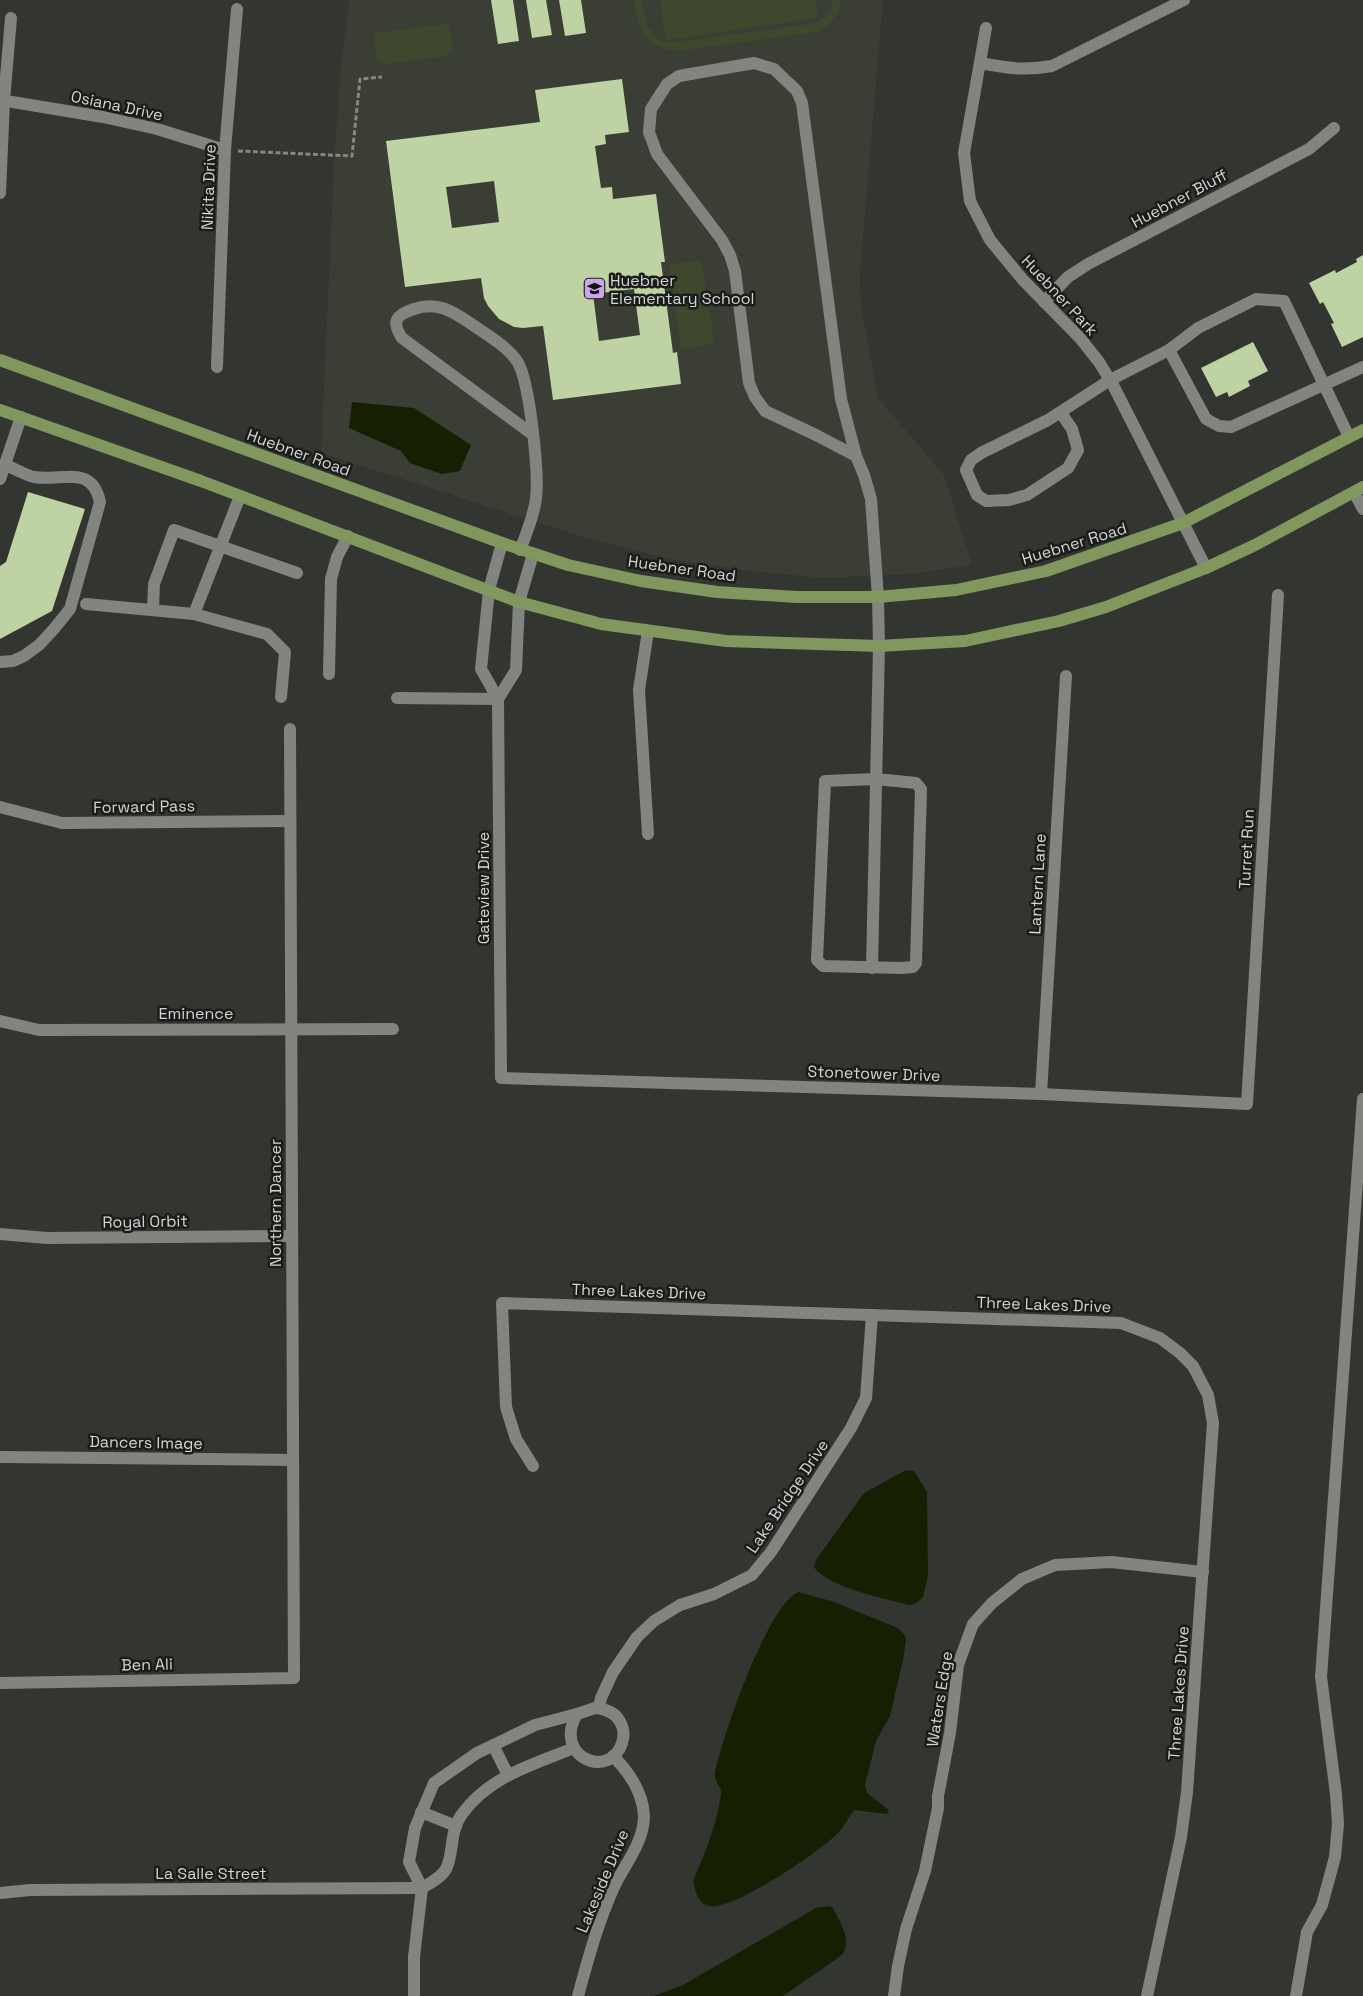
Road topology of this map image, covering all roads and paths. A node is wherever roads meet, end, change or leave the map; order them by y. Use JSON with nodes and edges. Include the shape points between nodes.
{"nodes":[{"id":1,"x":1184,"y":0,"type":"edge"},
{"id":2,"x":237,"y":9,"type":"dead end"},
{"id":3,"x":11,"y":18,"type":"dead end"},
{"id":4,"x":986,"y":28,"type":"dead end"},
{"id":5,"x":980,"y":64,"type":"junction"},
{"id":6,"x":382,"y":77,"type":"dead end"},
{"id":7,"x":2,"y":101,"type":"edge"},
{"id":8,"x":1334,"y":128,"type":"dead end"},
{"id":9,"x":225,"y":150,"type":"junction"},
{"id":10,"x":0,"y":193,"type":"edge"},
{"id":11,"x":1044,"y":302,"type":"junction"},
{"id":12,"x":1169,"y":350,"type":"junction"},
{"id":13,"x":0,"y":360,"type":"edge"},
{"id":14,"x":217,"y":367,"type":"dead end"},
{"id":15,"x":1363,"y":367,"type":"edge"},
{"id":16,"x":1110,"y":380,"type":"junction"},
{"id":17,"x":1324,"y":384,"type":"junction"},
{"id":18,"x":0,"y":410,"type":"edge"},
{"id":19,"x":1061,"y":412,"type":"junction"},
{"id":20,"x":21,"y":418,"type":"junction"},
{"id":21,"x":1363,"y":430,"type":"edge"},
{"id":22,"x":532,"y":434,"type":"junction"},
{"id":23,"x":1349,"y":437,"type":"junction"},
{"id":24,"x":856,"y":456,"type":"junction"},
{"id":25,"x":5,"y":465,"type":"junction"},
{"id":26,"x":0,"y":479,"type":"edge"},
{"id":27,"x":1359,"y":490,"type":"edge"},
{"id":28,"x":240,"y":496,"type":"junction"},
{"id":29,"x":1363,"y":509,"type":"edge"},
{"id":30,"x":1183,"y":523,"type":"junction"},
{"id":31,"x":348,"y":536,"type":"junction"},
{"id":32,"x":502,"y":543,"type":"junction"},
{"id":33,"x":220,"y":546,"type":"junction"},
{"id":34,"x":520,"y":550,"type":"junction"},
{"id":35,"x":533,"y":554,"type":"junction"},
{"id":36,"x":1206,"y":568,"type":"junction"},
{"id":37,"x":297,"y":573,"type":"dead end"},
{"id":38,"x":489,"y":590,"type":"junction"},
{"id":39,"x":1278,"y":595,"type":"dead end"},
{"id":40,"x":878,"y":597,"type":"junction"},
{"id":41,"x":519,"y":602,"type":"junction"},
{"id":42,"x":86,"y":604,"type":"dead end"},
{"id":43,"x":153,"y":610,"type":"junction"},
{"id":44,"x":194,"y":614,"type":"junction"},
{"id":45,"x":648,"y":631,"type":"junction"},
{"id":46,"x":879,"y":646,"type":"junction"},
{"id":47,"x":0,"y":662,"type":"edge"},
{"id":48,"x":329,"y":674,"type":"dead end"},
{"id":49,"x":1066,"y":676,"type":"dead end"},
{"id":50,"x":281,"y":697,"type":"dead end"},
{"id":51,"x":397,"y":698,"type":"dead end"},
{"id":52,"x":498,"y":699,"type":"junction"},
{"id":53,"x":290,"y":729,"type":"dead end"},
{"id":54,"x":876,"y":779,"type":"junction"},
{"id":55,"x":0,"y":806,"type":"edge"},
{"id":56,"x":290,"y":821,"type":"junction"},
{"id":57,"x":648,"y":834,"type":"dead end"},
{"id":58,"x":872,"y":968,"type":"junction"},
{"id":59,"x":0,"y":1021,"type":"edge"},
{"id":60,"x":393,"y":1028,"type":"dead end"},
{"id":61,"x":292,"y":1029,"type":"junction"},
{"id":62,"x":501,"y":1078,"type":"joint"},
{"id":63,"x":1041,"y":1094,"type":"junction"},
{"id":64,"x":1363,"y":1099,"type":"edge"},
{"id":65,"x":1247,"y":1104,"type":"joint"},
{"id":66,"x":0,"y":1234,"type":"edge"},
{"id":67,"x":292,"y":1236,"type":"junction"},
{"id":68,"x":872,"y":1315,"type":"junction"},
{"id":69,"x":0,"y":1457,"type":"edge"},
{"id":70,"x":293,"y":1460,"type":"junction"},
{"id":71,"x":533,"y":1466,"type":"dead end"},
{"id":72,"x":1203,"y":1572,"type":"junction"},
{"id":73,"x":294,"y":1678,"type":"joint"},
{"id":74,"x":0,"y":1683,"type":"edge"},
{"id":75,"x":599,"y":1708,"type":"junction"},
{"id":76,"x":577,"y":1714,"type":"junction"},
{"id":77,"x":494,"y":1745,"type":"junction"},
{"id":78,"x":574,"y":1748,"type":"junction"},
{"id":79,"x":613,"y":1756,"type":"junction"},
{"id":80,"x":508,"y":1775,"type":"junction"},
{"id":81,"x":421,"y":1812,"type":"junction"},
{"id":82,"x":456,"y":1826,"type":"junction"},
{"id":83,"x":422,"y":1888,"type":"junction"},
{"id":84,"x":0,"y":1893,"type":"edge"},
{"id":85,"x":414,"y":1996,"type":"edge"},
{"id":86,"x":578,"y":1996,"type":"edge"},
{"id":87,"x":894,"y":1996,"type":"edge"},
{"id":88,"x":1147,"y":1996,"type":"edge"},
{"id":89,"x":1296,"y":1996,"type":"edge"}],
"edges":[{"from":1,"to":5,"type":"street","via":[[1052,66],[1015,70]]},
{"from":2,"to":9,"type":"street","name":"Nikita Drive"},
{"from":3,"to":7,"type":"street"},
{"from":4,"to":5,"type":"street","name":"Huebner Park"},
{"from":5,"to":11,"type":"street","name":"Huebner Park","via":[[964,153],[970,201],[990,240]]},
{"from":6,"to":9,"type":"path","via":[[360,79],[352,156]]},
{"from":7,"to":9,"type":"street","name":"Osiana Drive","via":[[103,117],[157,129]]},
{"from":7,"to":10,"type":"street"},
{"from":8,"to":11,"type":"street","name":"Huebner Bluff","via":[[1309,149],[1088,264],[1068,277]]},
{"from":9,"to":14,"type":"street","name":"Nikita Drive"},
{"from":11,"to":16,"type":"street","name":"Huebner Park","via":[[1080,338]]},
{"from":12,"to":16,"type":"street"},
{"from":12,"to":17,"type":"street","via":[[1206,419],[1219,426],[1231,427]]},
{"from":12,"to":17,"type":"street","via":[[1198,328],[1256,299],[1284,301]]},
{"from":13,"to":32,"type":"main road","name":"Huebner Road"},
{"from":15,"to":17,"type":"street"},
{"from":16,"to":19,"type":"street"},
{"from":16,"to":30,"type":"street","name":"Huebner Park"},
{"from":17,"to":23,"type":"street"},
{"from":18,"to":20,"type":"main road"},
{"from":19,"to":19,"type":"street","via":[[971,460],[966,470],[977,495],[986,502],[1009,500],[1027,494],[1068,468],[1078,450],[1072,429]]},
{"from":20,"to":25,"type":"street"},
{"from":20,"to":28,"type":"main road"},
{"from":21,"to":23,"type":"main road","name":"Huebner Road"},
{"from":22,"to":22,"type":"street","via":[[526,383],[517,361],[498,343],[448,309],[434,305],[402,313],[396,321],[402,338]]},
{"from":22,"to":34,"type":"street","via":[[536,499]]},
{"from":23,"to":30,"type":"main road","name":"Huebner Road"},
{"from":24,"to":24,"type":"street","via":[[841,399],[802,103],[796,91],[774,69],[754,63],[679,76],[667,84],[651,109],[650,132],[657,154],[730,255],[749,383],[755,397],[766,411]]},
{"from":24,"to":40,"type":"street","via":[[871,499]]},
{"from":25,"to":26,"type":"street"},
{"from":25,"to":47,"type":"street","via":[[35,477],[74,476],[85,480],[94,486],[100,502],[70,609],[39,646],[13,661]]},
{"from":27,"to":29,"type":"street"},
{"from":27,"to":36,"type":"main road"},
{"from":28,"to":31,"type":"main road"},
{"from":28,"to":33,"type":"street"},
{"from":30,"to":36,"type":"street","name":"Huebner Park"},
{"from":30,"to":40,"type":"main road","name":"Huebner Road","via":[[1046,572],[956,590]]},
{"from":31,"to":38,"type":"main road"},
{"from":31,"to":48,"type":"street","via":[[331,579]]},
{"from":32,"to":34,"type":"main road","name":"Huebner Road"},
{"from":32,"to":38,"type":"street","name":"Gateview Drive"},
{"from":33,"to":37,"type":"street"},
{"from":33,"to":43,"type":"street","via":[[174,530],[154,584]]},
{"from":33,"to":44,"type":"street"},
{"from":34,"to":35,"type":"main road","name":"Huebner Road"},
{"from":35,"to":40,"type":"main road","name":"Huebner Road","via":[[605,573],[716,592],[796,597]]},
{"from":35,"to":41,"type":"street"},
{"from":36,"to":46,"type":"main road","via":[[1059,622],[965,641]]},
{"from":38,"to":41,"type":"main road"},
{"from":38,"to":52,"type":"street","name":"Gateview Drive","via":[[481,670]]},
{"from":39,"to":65,"type":"street","name":"Turret Run"},
{"from":40,"to":46,"type":"street"},
{"from":41,"to":45,"type":"main road","via":[[600,624]]},
{"from":41,"to":52,"type":"street","via":[[516,670]]},
{"from":42,"to":43,"type":"street"},
{"from":43,"to":44,"type":"street"},
{"from":44,"to":50,"type":"street","via":[[267,634],[284,652]]},
{"from":45,"to":46,"type":"main road","via":[[726,641]]},
{"from":45,"to":57,"type":"street","via":[[640,690]]},
{"from":46,"to":54,"type":"street"},
{"from":49,"to":63,"type":"street","name":"Lantern Lane"},
{"from":51,"to":52,"type":"street"},
{"from":52,"to":62,"type":"street","name":"Gateview Drive"},
{"from":53,"to":56,"type":"street","name":"Northern Dancer"},
{"from":54,"to":58,"type":"street"},
{"from":54,"to":58,"type":"street","via":[[916,783],[921,789],[921,800],[916,963],[913,967]]},
{"from":54,"to":58,"type":"street","via":[[825,780],[818,960],[827,967]]},
{"from":55,"to":56,"type":"street","name":"Forward Pass","via":[[62,823]]},
{"from":56,"to":61,"type":"street","name":"Northern Dancer"},
{"from":59,"to":61,"type":"street","name":"Eminence","via":[[39,1030]]},
{"from":60,"to":61,"type":"street","name":"Eminence"},
{"from":61,"to":67,"type":"street","name":"Northern Dancer"},
{"from":62,"to":63,"type":"street","name":"Stonetower Drive"},
{"from":63,"to":65,"type":"street","name":"Stonetower Drive"},
{"from":64,"to":89,"type":"street","via":[[1321,1677],[1338,1824],[1335,1857],[1322,1905],[1307,1932]]},
{"from":66,"to":67,"type":"street","name":"Royal Orbit","via":[[47,1238]]},
{"from":67,"to":70,"type":"street","name":"Northern Dancer"},
{"from":68,"to":71,"type":"street","name":"Three Lakes Drive","via":[[502,1303],[506,1407],[516,1439]]},
{"from":68,"to":72,"type":"street","name":"Three Lakes Drive","via":[[1120,1323],[1160,1338],[1180,1353],[1193,1366],[1208,1395],[1213,1423]]},
{"from":68,"to":75,"type":"street","name":"Lake Bridge Drive","via":[[866,1398],[851,1428],[771,1552],[752,1575],[714,1594],[680,1605],[636,1637],[613,1672]]},
{"from":69,"to":70,"type":"street","name":"Dancers Image"},
{"from":70,"to":73,"type":"street","name":"Northern Dancer"},
{"from":72,"to":87,"type":"street","name":"Waters Edge","via":[[1111,1562],[1055,1565],[1022,1579],[992,1603],[973,1624],[958,1665],[938,1808],[925,1871],[906,1929]]},
{"from":72,"to":88,"type":"street","name":"Three Lakes Drive","via":[[1187,1792],[1181,1837]]},
{"from":73,"to":74,"type":"street","name":"Ben Ali"},
{"from":75,"to":76,"type":"street"},
{"from":75,"to":79,"type":"street","via":[[612,1713],[622,1727],[622,1744]]},
{"from":76,"to":77,"type":"street","via":[[535,1725]]},
{"from":76,"to":78,"type":"street","via":[[571,1724],[570,1740]]},
{"from":77,"to":80,"type":"street"},
{"from":77,"to":81,"type":"street","via":[[434,1783]]},
{"from":78,"to":79,"type":"street","via":[[595,1762]]},
{"from":78,"to":80,"type":"street"},
{"from":79,"to":86,"type":"street","name":"Lakeside Drive","via":[[632,1778],[642,1799],[644,1818],[639,1841],[614,1886],[598,1926]]},
{"from":80,"to":82,"type":"street","via":[[482,1791]]},
{"from":81,"to":82,"type":"street"},
{"from":81,"to":83,"type":"street","via":[[409,1862]]},
{"from":82,"to":83,"type":"street","via":[[446,1868],[438,1878]]},
{"from":83,"to":84,"type":"street","name":"La Salle Street","via":[[30,1890]]},
{"from":83,"to":85,"type":"street","via":[[414,1957]]}]}
